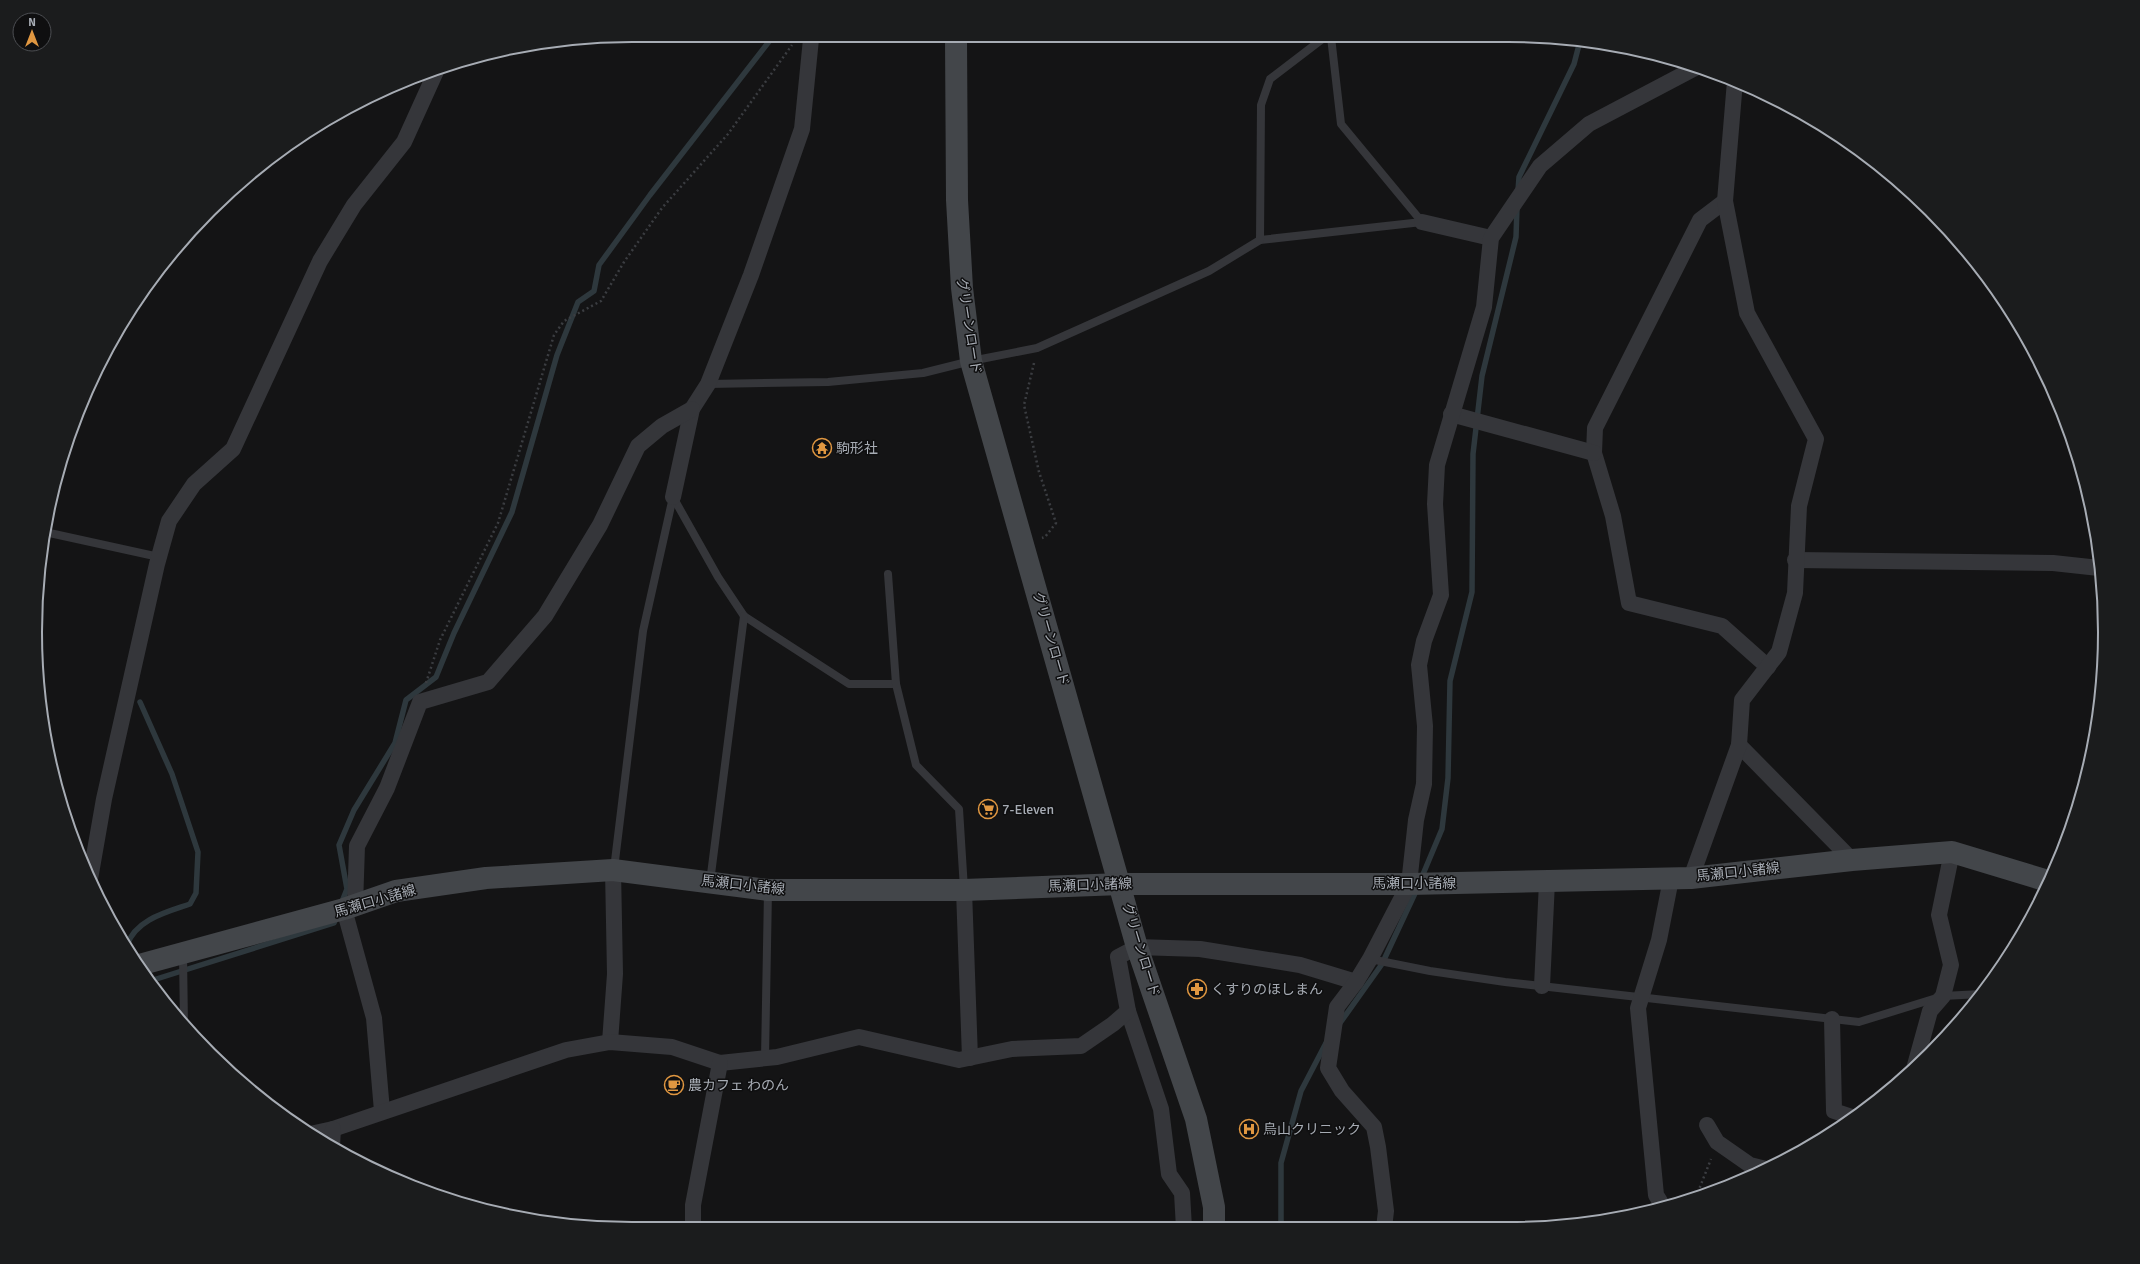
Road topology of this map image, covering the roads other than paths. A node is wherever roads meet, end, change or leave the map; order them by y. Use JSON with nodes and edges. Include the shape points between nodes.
{"nodes":[{"id":1,"x":811,"y":42,"type":"edge"},
{"id":2,"x":956,"y":42,"type":"edge"},
{"id":3,"x":1319,"y":42,"type":"edge"},
{"id":4,"x":1332,"y":42,"type":"edge"},
{"id":5,"x":1690,"y":71,"type":"edge"},
{"id":6,"x":434,"y":76,"type":"edge"},
{"id":7,"x":1734,"y":87,"type":"edge"},
{"id":8,"x":1725,"y":201,"type":"junction"},
{"id":9,"x":1422,"y":222,"type":"junction"},
{"id":10,"x":1490,"y":238,"type":"junction"},
{"id":11,"x":1260,"y":240,"type":"junction"},
{"id":12,"x":971,"y":361,"type":"junction"},
{"id":13,"x":708,"y":384,"type":"junction"},
{"id":14,"x":692,"y":409,"type":"junction"},
{"id":15,"x":1451,"y":414,"type":"junction"},
{"id":16,"x":1594,"y":453,"type":"junction"},
{"id":17,"x":673,"y":497,"type":"junction"},
{"id":18,"x":50,"y":533,"type":"edge"},
{"id":19,"x":159,"y":557,"type":"junction"},
{"id":20,"x":1795,"y":560,"type":"junction"},
{"id":21,"x":2094,"y":567,"type":"edge"},
{"id":22,"x":888,"y":574,"type":"dead end"},
{"id":23,"x":744,"y":616,"type":"junction"},
{"id":24,"x":1768,"y":666,"type":"junction"},
{"id":25,"x":896,"y":684,"type":"junction"},
{"id":26,"x":1739,"y":745,"type":"junction"},
{"id":27,"x":1952,"y":852,"type":"junction"},
{"id":28,"x":1852,"y":860,"type":"junction"},
{"id":29,"x":92,"y":869,"type":"edge"},
{"id":30,"x":614,"y":870,"type":"junction"},
{"id":31,"x":1681,"y":878,"type":"junction"},
{"id":32,"x":2043,"y":880,"type":"edge"},
{"id":33,"x":1547,"y":882,"type":"junction"},
{"id":34,"x":710,"y":883,"type":"junction"},
{"id":35,"x":1121,"y":884,"type":"junction"},
{"id":36,"x":1409,"y":884,"type":"junction"},
{"id":37,"x":768,"y":890,"type":"junction"},
{"id":38,"x":964,"y":890,"type":"junction"},
{"id":39,"x":349,"y":908,"type":"junction"},
{"id":40,"x":1137,"y":947,"type":"junction"},
{"id":41,"x":183,"y":953,"type":"junction"},
{"id":42,"x":1370,"y":959,"type":"junction"},
{"id":43,"x":144,"y":964,"type":"edge"},
{"id":44,"x":1356,"y":982,"type":"junction"},
{"id":45,"x":1542,"y":986,"type":"junction"},
{"id":46,"x":1973,"y":994,"type":"edge"},
{"id":47,"x":1943,"y":996,"type":"junction"},
{"id":48,"x":1641,"y":998,"type":"junction"},
{"id":49,"x":1128,"y":1011,"type":"junction"},
{"id":50,"x":184,"y":1016,"type":"edge"},
{"id":51,"x":1832,"y":1019,"type":"junction"},
{"id":52,"x":610,"y":1042,"type":"junction"},
{"id":53,"x":1918,"y":1056,"type":"edge"},
{"id":54,"x":765,"y":1058,"type":"junction"},
{"id":55,"x":970,"y":1058,"type":"junction"},
{"id":56,"x":720,"y":1063,"type":"junction"},
{"id":57,"x":382,"y":1111,"type":"junction"},
{"id":58,"x":1847,"y":1115,"type":"edge"},
{"id":59,"x":1707,"y":1125,"type":"dead end"},
{"id":60,"x":332,"y":1128,"type":"junction"},
{"id":61,"x":318,"y":1132,"type":"edge"},
{"id":62,"x":332,"y":1140,"type":"edge"},
{"id":63,"x":1757,"y":1167,"type":"edge"},
{"id":64,"x":1660,"y":1202,"type":"edge"},
{"id":65,"x":693,"y":1222,"type":"edge"},
{"id":66,"x":1184,"y":1222,"type":"edge"},
{"id":67,"x":1214,"y":1222,"type":"edge"},
{"id":68,"x":1385,"y":1222,"type":"edge"}],
"edges":[{"from":1,"to":13,"type":"street","via":[[802,128],[751,275]]},
{"from":2,"to":12,"type":"main road","name":"グリーンロード","via":[[959,229],[962,288]]},
{"from":3,"to":11,"type":"lane","via":[[1270,79],[1261,105]]},
{"from":4,"to":9,"type":"lane","via":[[1341,124]]},
{"from":5,"to":10,"type":"street","via":[[1589,124],[1540,166]]},
{"from":6,"to":19,"type":"street","via":[[404,142],[354,204],[320,261],[233,449],[190,490],[169,521]]},
{"from":7,"to":8,"type":"street"},
{"from":8,"to":16,"type":"street","via":[[1700,220],[1595,428]]},
{"from":8,"to":20,"type":"street","via":[[1747,313],[1816,439],[1799,506]]},
{"from":9,"to":10,"type":"street"},
{"from":9,"to":11,"type":"lane"},
{"from":10,"to":15,"type":"street","via":[[1484,307]]},
{"from":11,"to":12,"type":"lane","via":[[1209,271],[1037,348]]},
{"from":12,"to":13,"type":"lane","via":[[923,373],[828,382]]},
{"from":12,"to":35,"type":"main road","name":"グリーンロード"},
{"from":13,"to":14,"type":"street"},
{"from":14,"to":17,"type":"street"},
{"from":14,"to":39,"type":"street","via":[[662,426],[638,446],[600,525],[545,616],[488,682],[420,702],[388,788],[357,846]]},
{"from":15,"to":16,"type":"street"},
{"from":15,"to":36,"type":"street","via":[[1437,465],[1435,504],[1441,595],[1424,641],[1419,665],[1425,726],[1424,784],[1416,820]]},
{"from":16,"to":24,"type":"street","via":[[1613,516],[1629,603],[1722,626]]},
{"from":17,"to":23,"type":"lane","via":[[718,577]]},
{"from":17,"to":30,"type":"lane","via":[[643,632]]},
{"from":18,"to":19,"type":"lane"},
{"from":19,"to":29,"type":"street","via":[[104,798]]},
{"from":20,"to":21,"type":"street","via":[[2053,563]]},
{"from":20,"to":24,"type":"street","via":[[1795,593],[1779,652]]},
{"from":22,"to":25,"type":"lane"},
{"from":23,"to":25,"type":"lane","via":[[849,684]]},
{"from":23,"to":34,"type":"lane"},
{"from":24,"to":26,"type":"street","via":[[1742,700]]},
{"from":25,"to":38,"type":"lane","via":[[916,765],[959,809]]},
{"from":26,"to":28,"type":"street"},
{"from":26,"to":31,"type":"street"},
{"from":27,"to":28,"type":"main road","name":"馬瀬口小諸線"},
{"from":27,"to":32,"type":"main road","name":"馬瀬口小諸線"},
{"from":27,"to":47,"type":"street","via":[[1939,915],[1951,965]]},
{"from":28,"to":31,"type":"main road","name":"馬瀬口小諸線"},
{"from":30,"to":34,"type":"main road","name":"馬瀬口小諸線"},
{"from":30,"to":39,"type":"main road","name":"馬瀬口小諸線","via":[[486,878],[396,891]]},
{"from":30,"to":52,"type":"street","via":[[615,974]]},
{"from":31,"to":33,"type":"main road","name":"馬瀬口小諸線"},
{"from":31,"to":48,"type":"street"},
{"from":33,"to":36,"type":"main road","name":"馬瀬口小諸線"},
{"from":33,"to":45,"type":"street"},
{"from":34,"to":37,"type":"main road","name":"馬瀬口小諸線"},
{"from":35,"to":36,"type":"main road","name":"馬瀬口小諸線"},
{"from":35,"to":38,"type":"main road","name":"馬瀬口小諸線"},
{"from":35,"to":40,"type":"main road","name":"グリーンロード"},
{"from":36,"to":42,"type":"street"},
{"from":37,"to":38,"type":"main road","name":"馬瀬口小諸線"},
{"from":37,"to":54,"type":"lane"},
{"from":38,"to":55,"type":"street"},
{"from":39,"to":41,"type":"main road","name":"馬瀬口小諸線"},
{"from":39,"to":57,"type":"street","via":[[374,1018]]},
{"from":40,"to":44,"type":"street","via":[[1223,952],[1300,965]]},
{"from":40,"to":49,"type":"street","via":[[1118,957]]},
{"from":40,"to":67,"type":"main road","name":"グリーンロード","via":[[1196,1119],[1214,1207]]},
{"from":41,"to":43,"type":"main road","name":"馬瀬口小諸線"},
{"from":41,"to":50,"type":"lane"},
{"from":42,"to":44,"type":"street"},
{"from":42,"to":45,"type":"lane","via":[[1430,971]]},
{"from":44,"to":68,"type":"street","via":[[1337,1007],[1328,1068],[1342,1091],[1374,1127],[1386,1211]]},
{"from":45,"to":48,"type":"lane"},
{"from":46,"to":47,"type":"lane"},
{"from":47,"to":51,"type":"lane","via":[[1858,1022]]},
{"from":47,"to":53,"type":"street","via":[[1930,1011]]},
{"from":48,"to":51,"type":"lane"},
{"from":48,"to":64,"type":"street","via":[[1638,1008],[1656,1195]]},
{"from":49,"to":55,"type":"street","via":[[1081,1046],[1012,1049]]},
{"from":49,"to":66,"type":"street","via":[[1161,1109],[1169,1174],[1182,1193]]},
{"from":51,"to":58,"type":"street","via":[[1834,1111]]},
{"from":52,"to":56,"type":"street","via":[[672,1047]]},
{"from":52,"to":57,"type":"street","via":[[566,1050]]},
{"from":54,"to":55,"type":"street","via":[[859,1037],[960,1060]]},
{"from":54,"to":56,"type":"street"},
{"from":56,"to":65,"type":"street","via":[[693,1206]]},
{"from":57,"to":60,"type":"street"},
{"from":59,"to":63,"type":"street","via":[[1717,1142],[1750,1165]]},
{"from":60,"to":61,"type":"street"},
{"from":60,"to":62,"type":"street"}]}
